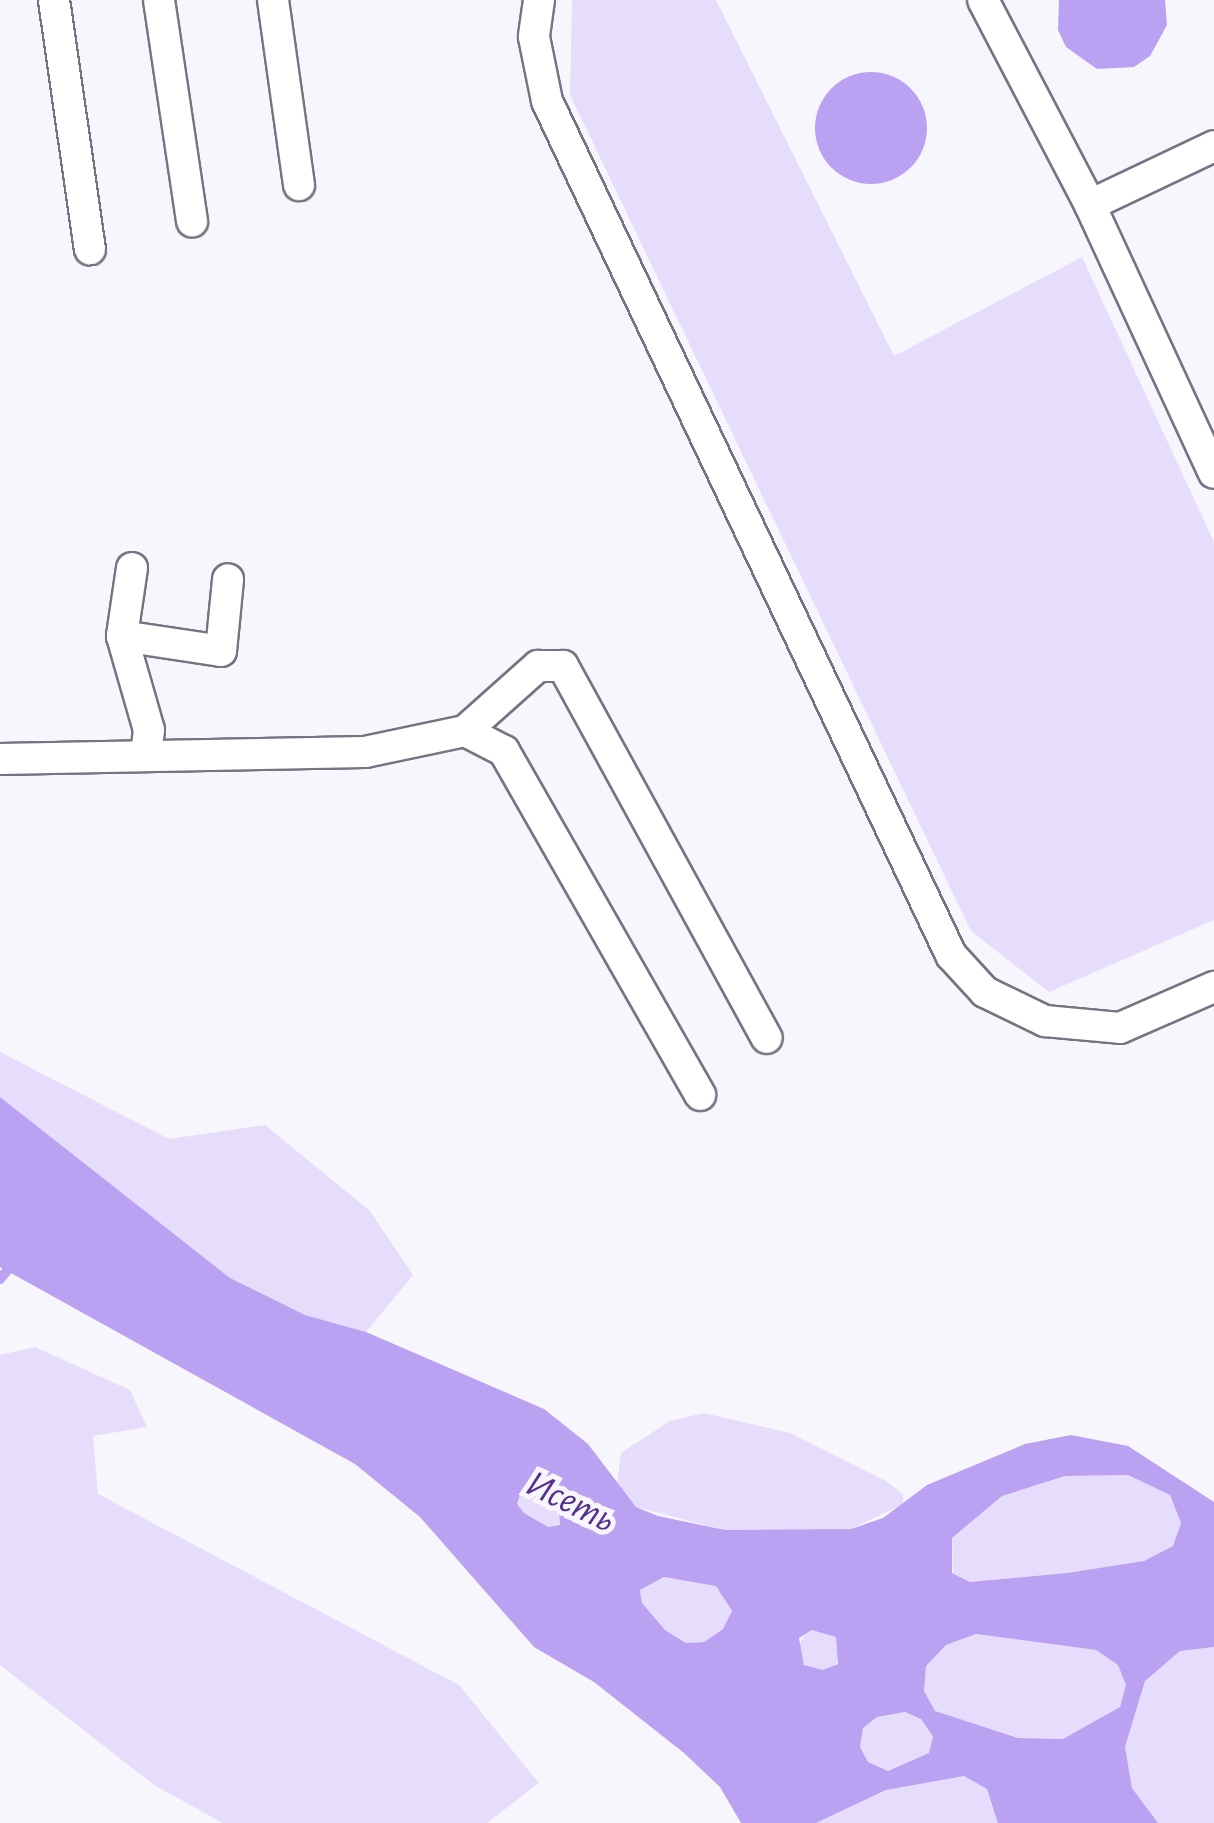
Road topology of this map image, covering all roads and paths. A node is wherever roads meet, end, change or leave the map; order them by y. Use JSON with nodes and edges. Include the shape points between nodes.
{"nodes":[{"id":1,"x":54,"y":0,"type":"edge"},
{"id":2,"x":159,"y":0,"type":"edge"},
{"id":3,"x":272,"y":0,"type":"edge"},
{"id":4,"x":539,"y":0,"type":"edge"},
{"id":5,"x":983,"y":0,"type":"edge"},
{"id":6,"x":1214,"y":146,"type":"edge"},
{"id":7,"x":300,"y":185,"type":"dead end"},
{"id":8,"x":1090,"y":205,"type":"junction"},
{"id":9,"x":192,"y":222,"type":"dead end"},
{"id":10,"x":90,"y":249,"type":"dead end"},
{"id":11,"x":1214,"y":473,"type":"edge"},
{"id":12,"x":132,"y":568,"type":"dead end"},
{"id":13,"x":228,"y":579,"type":"dead end"},
{"id":14,"x":122,"y":636,"type":"junction"},
{"id":15,"x":465,"y":731,"type":"junction"},
{"id":16,"x":146,"y":754,"type":"junction"},
{"id":17,"x":0,"y":759,"type":"edge"},
{"id":18,"x":1214,"y":988,"type":"edge"},
{"id":19,"x":767,"y":1038,"type":"dead end"},
{"id":20,"x":700,"y":1094,"type":"dead end"}],
"edges":[{"from":1,"to":10,"type":"lane"},
{"from":2,"to":9,"type":"lane"},
{"from":3,"to":7,"type":"lane"},
{"from":4,"to":18,"type":"lane","via":[[534,37],[547,101],[951,955],[985,992],[1044,1021],[1120,1028]]},
{"from":5,"to":8,"type":"lane"},
{"from":6,"to":8,"type":"lane"},
{"from":8,"to":11,"type":"lane"},
{"from":12,"to":14,"type":"lane"},
{"from":13,"to":14,"type":"lane","via":[[222,651]]},
{"from":14,"to":16,"type":"lane","via":[[149,730]]},
{"from":15,"to":16,"type":"lane","via":[[365,752]]},
{"from":15,"to":19,"type":"lane","via":[[538,666],[564,666]]},
{"from":15,"to":20,"type":"lane","via":[[504,751]]},
{"from":16,"to":17,"type":"lane"}]}
